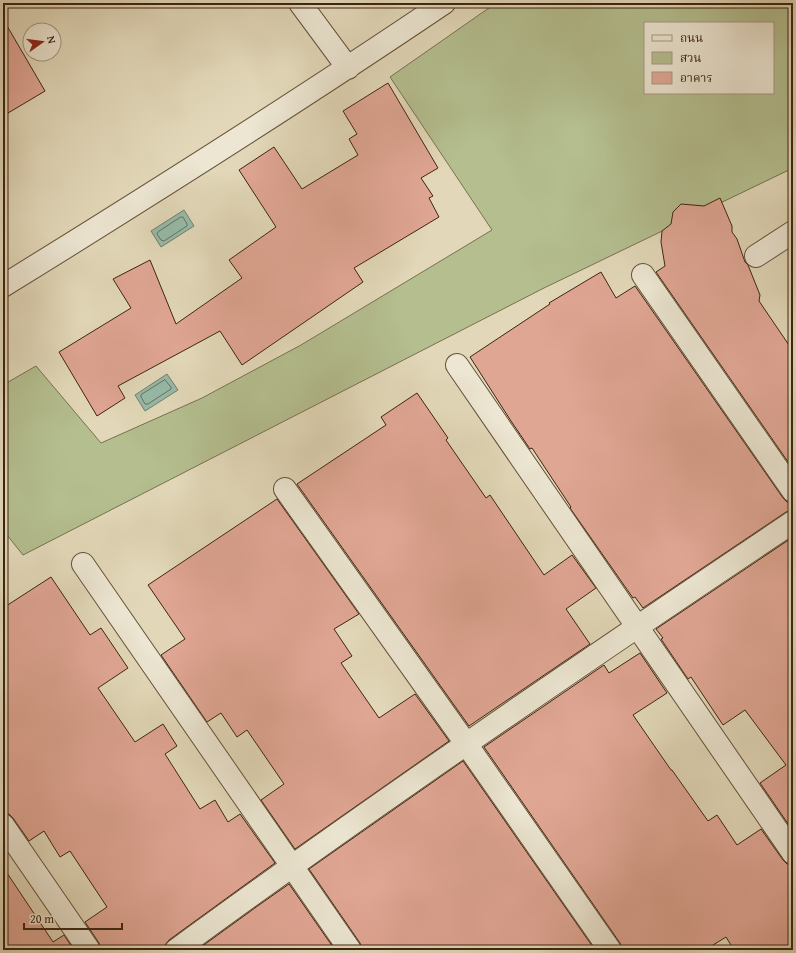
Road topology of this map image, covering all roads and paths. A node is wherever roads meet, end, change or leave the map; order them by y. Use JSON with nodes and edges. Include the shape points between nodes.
{"nodes":[{"id":1,"x":300,"y":3,"type":"edge"},
{"id":2,"x":444,"y":3,"type":"edge"},
{"id":3,"x":348,"y":68,"type":"junction"},
{"id":4,"x":793,"y":232,"type":"edge"},
{"id":5,"x":756,"y":256,"type":"dead end"},
{"id":6,"x":643,"y":275,"type":"dead end"},
{"id":7,"x":3,"y":286,"type":"edge"},
{"id":8,"x":457,"y":365,"type":"dead end"},
{"id":9,"x":285,"y":489,"type":"dead end"},
{"id":10,"x":793,"y":491,"type":"edge"},
{"id":11,"x":793,"y":522,"type":"edge"},
{"id":12,"x":83,"y":564,"type":"dead end"},
{"id":13,"x":637,"y":627,"type":"junction"},
{"id":14,"x":467,"y":745,"type":"junction"},
{"id":15,"x":3,"y":825,"type":"edge"},
{"id":16,"x":793,"y":853,"type":"edge"},
{"id":17,"x":292,"y":865,"type":"junction"},
{"id":18,"x":89,"y":950,"type":"edge"},
{"id":19,"x":176,"y":950,"type":"edge"},
{"id":20,"x":350,"y":950,"type":"edge"},
{"id":21,"x":610,"y":950,"type":"edge"}],
"edges":[{"from":1,"to":3,"type":"street"},
{"from":2,"to":3,"type":"street"},
{"from":3,"to":7,"type":"street"},
{"from":4,"to":5,"type":"street"},
{"from":6,"to":10,"type":"street"},
{"from":8,"to":13,"type":"street"},
{"from":9,"to":14,"type":"street"},
{"from":11,"to":13,"type":"street"},
{"from":12,"to":17,"type":"street"},
{"from":13,"to":14,"type":"street"},
{"from":13,"to":16,"type":"street"},
{"from":14,"to":17,"type":"street"},
{"from":14,"to":21,"type":"street"},
{"from":15,"to":18,"type":"street"},
{"from":17,"to":19,"type":"street"},
{"from":17,"to":20,"type":"street"}]}
